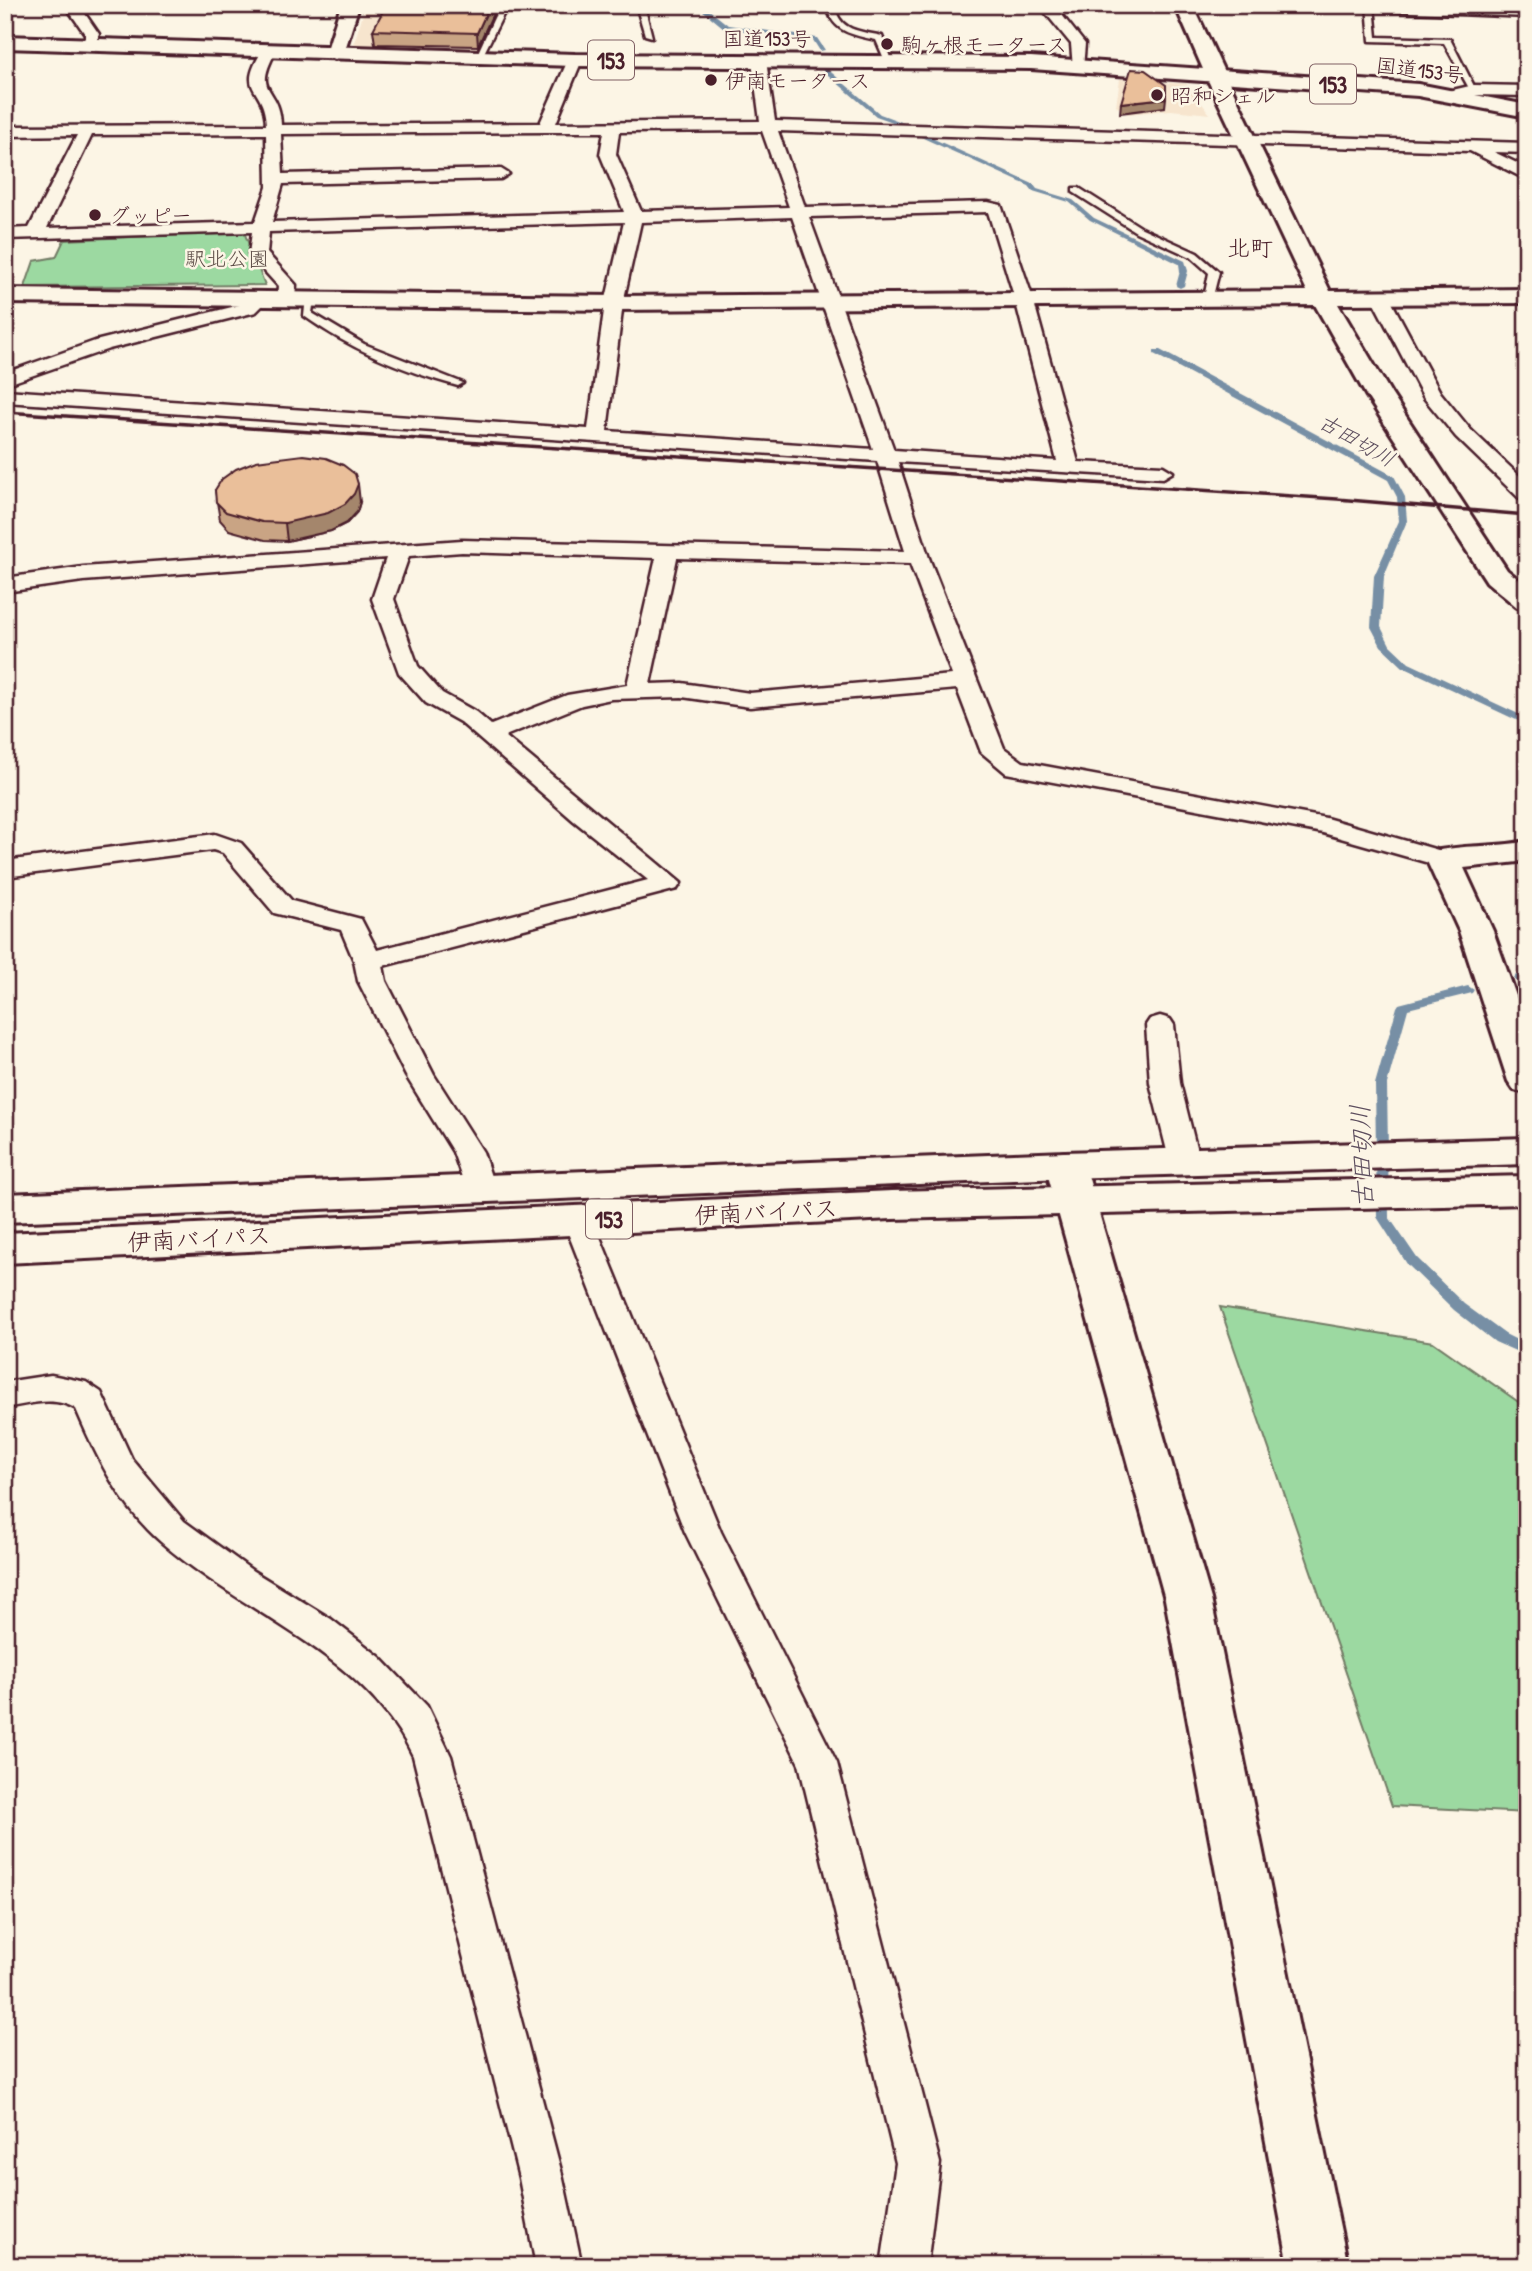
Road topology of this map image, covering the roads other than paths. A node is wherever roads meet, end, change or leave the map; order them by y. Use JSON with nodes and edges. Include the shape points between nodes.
{"nodes":[{"id":1,"x":72,"y":5,"type":"edge"},
{"id":2,"x":350,"y":5,"type":"edge"},
{"id":3,"x":504,"y":5,"type":"edge"},
{"id":4,"x":640,"y":5,"type":"edge"},
{"id":5,"x":831,"y":5,"type":"edge"},
{"id":6,"x":1046,"y":5,"type":"edge"},
{"id":7,"x":1184,"y":5,"type":"edge"},
{"id":8,"x":1340,"y":5,"type":"edge"},
{"id":9,"x":1370,"y":6,"type":"edge"},
{"id":10,"x":1430,"y":7,"type":"edge"},
{"id":11,"x":1527,"y":13,"type":"edge"},
{"id":12,"x":649,"y":35,"type":"dead end"},
{"id":13,"x":5,"y":42,"type":"edge"},
{"id":14,"x":90,"y":45,"type":"junction"},
{"id":15,"x":269,"y":51,"type":"junction"},
{"id":16,"x":335,"y":53,"type":"junction"},
{"id":17,"x":478,"y":57,"type":"junction"},
{"id":18,"x":575,"y":60,"type":"junction"},
{"id":19,"x":759,"y":61,"type":"junction"},
{"id":20,"x":889,"y":61,"type":"junction"},
{"id":21,"x":1078,"y":65,"type":"junction"},
{"id":22,"x":1216,"y":76,"type":"junction"},
{"id":23,"x":1474,"y":90,"type":"junction"},
{"id":24,"x":1527,"y":91,"type":"edge"},
{"id":25,"x":1450,"y":95,"type":"junction"},
{"id":26,"x":1527,"y":111,"type":"edge"},
{"id":27,"x":768,"y":126,"type":"junction"},
{"id":28,"x":546,"y":128,"type":"junction"},
{"id":29,"x":612,"y":128,"type":"junction"},
{"id":30,"x":276,"y":129,"type":"junction"},
{"id":31,"x":87,"y":130,"type":"junction"},
{"id":32,"x":5,"y":131,"type":"edge"},
{"id":33,"x":1248,"y":140,"type":"junction"},
{"id":34,"x":1470,"y":146,"type":"junction"},
{"id":35,"x":1527,"y":148,"type":"edge"},
{"id":36,"x":500,"y":174,"type":"dead end"},
{"id":37,"x":1527,"y":175,"type":"edge"},
{"id":38,"x":276,"y":179,"type":"junction"},
{"id":39,"x":1076,"y":190,"type":"dead end"},
{"id":40,"x":797,"y":212,"type":"junction"},
{"id":41,"x":634,"y":215,"type":"junction"},
{"id":42,"x":261,"y":228,"type":"junction"},
{"id":43,"x":5,"y":234,"type":"edge"},
{"id":44,"x":35,"y":234,"type":"junction"},
{"id":45,"x":5,"y":296,"type":"edge"},
{"id":46,"x":1527,"y":296,"type":"edge"},
{"id":47,"x":1380,"y":297,"type":"junction"},
{"id":48,"x":261,"y":298,"type":"junction"},
{"id":49,"x":1209,"y":298,"type":"junction"},
{"id":50,"x":1322,"y":298,"type":"junction"},
{"id":51,"x":298,"y":299,"type":"junction"},
{"id":52,"x":1024,"y":299,"type":"junction"},
{"id":53,"x":828,"y":300,"type":"junction"},
{"id":54,"x":614,"y":303,"type":"junction"},
{"id":55,"x":5,"y":379,"type":"edge"},
{"id":56,"x":457,"y":383,"type":"dead end"},
{"id":57,"x":5,"y":396,"type":"edge"},
{"id":58,"x":597,"y":434,"type":"junction"},
{"id":59,"x":885,"y":453,"type":"junction"},
{"id":60,"x":1069,"y":468,"type":"junction"},
{"id":61,"x":1163,"y":472,"type":"dead end"},
{"id":62,"x":1527,"y":495,"type":"edge"},
{"id":63,"x":400,"y":550,"type":"junction"},
{"id":64,"x":668,"y":552,"type":"junction"},
{"id":65,"x":918,"y":558,"type":"junction"},
{"id":66,"x":5,"y":585,"type":"edge"},
{"id":67,"x":1527,"y":601,"type":"edge"},
{"id":68,"x":963,"y":681,"type":"junction"},
{"id":69,"x":637,"y":691,"type":"junction"},
{"id":70,"x":487,"y":735,"type":"junction"},
{"id":71,"x":1527,"y":851,"type":"edge"},
{"id":72,"x":1443,"y":859,"type":"junction"},
{"id":73,"x":5,"y":869,"type":"edge"},
{"id":74,"x":368,"y":961,"type":"junction"},
{"id":75,"x":1160,"y":1025,"type":"dead end"},
{"id":76,"x":1527,"y":1081,"type":"edge"},
{"id":77,"x":1527,"y":1151,"type":"edge"},
{"id":78,"x":1200,"y":1173,"type":"junction"},
{"id":79,"x":1071,"y":1182,"type":"junction"},
{"id":80,"x":480,"y":1189,"type":"junction"},
{"id":81,"x":1527,"y":1190,"type":"edge"},
{"id":82,"x":5,"y":1208,"type":"edge"},
{"id":83,"x":578,"y":1220,"type":"junction"},
{"id":84,"x":5,"y":1248,"type":"edge"},
{"id":85,"x":5,"y":1395,"type":"edge"},
{"id":86,"x":559,"y":2266,"type":"edge"},
{"id":87,"x":904,"y":2266,"type":"edge"},
{"id":88,"x":1319,"y":2266,"type":"edge"}],
"edges":[{"from":1,"to":14,"type":"street","via":[[92,34]]},
{"from":2,"to":16,"type":"main road"},
{"from":3,"to":17,"type":"lane"},
{"from":4,"to":12,"type":"lane"},
{"from":5,"to":20,"type":"lane","via":[[834,20],[843,29],[879,38]]},
{"from":6,"to":21,"type":"street","via":[[1078,44]]},
{"from":7,"to":22,"type":"main road"},
{"from":8,"to":9,"type":"street"},
{"from":9,"to":10,"type":"street"},
{"from":9,"to":23,"type":"lane","via":[[1373,39],[1447,41]]},
{"from":10,"to":11,"type":"street"},
{"from":13,"to":14,"type":"main road","name":"国道153号","number":"153"},
{"from":14,"to":15,"type":"main road","name":"国道153号","number":"153"},
{"from":15,"to":16,"type":"main road","name":"国道153号","number":"153"},
{"from":15,"to":30,"type":"street","via":[[257,80],[273,107]]},
{"from":16,"to":17,"type":"main road","name":"国道153号","number":"153"},
{"from":17,"to":18,"type":"main road","name":"国道153号","number":"153"},
{"from":18,"to":19,"type":"main road","name":"国道153号","number":"153"},
{"from":18,"to":28,"type":"street"},
{"from":19,"to":20,"type":"main road","name":"国道153号","number":"153"},
{"from":19,"to":27,"type":"street"},
{"from":20,"to":21,"type":"main road","name":"国道153号","number":"153"},
{"from":21,"to":22,"type":"main road","name":"国道153号","number":"153"},
{"from":22,"to":25,"type":"main road","name":"国道153号","number":"153"},
{"from":22,"to":33,"type":"main road"},
{"from":23,"to":24,"type":"street"},
{"from":23,"to":25,"type":"street"},
{"from":25,"to":26,"type":"main road","name":"国道153号","number":"153"},
{"from":27,"to":29,"type":"street"},
{"from":27,"to":33,"type":"street"},
{"from":27,"to":40,"type":"street"},
{"from":28,"to":29,"type":"street"},
{"from":28,"to":30,"type":"street"},
{"from":29,"to":41,"type":"street","via":[[608,154]]},
{"from":30,"to":31,"type":"street"},
{"from":30,"to":38,"type":"street"},
{"from":31,"to":32,"type":"street"},
{"from":31,"to":44,"type":"street"},
{"from":33,"to":34,"type":"street"},
{"from":33,"to":50,"type":"main road"},
{"from":34,"to":35,"type":"street"},
{"from":34,"to":37,"type":"street"},
{"from":36,"to":38,"type":"street"},
{"from":38,"to":42,"type":"street"},
{"from":39,"to":49,"type":"lane","via":[[1139,230],[1195,255],[1214,272]]},
{"from":40,"to":41,"type":"street"},
{"from":40,"to":52,"type":"street","via":[[995,209]]},
{"from":40,"to":53,"type":"street"},
{"from":41,"to":42,"type":"street"},
{"from":41,"to":54,"type":"street"},
{"from":42,"to":44,"type":"street"},
{"from":42,"to":51,"type":"street","via":[[258,254]]},
{"from":43,"to":44,"type":"street"},
{"from":45,"to":48,"type":"main road"},
{"from":46,"to":47,"type":"main road"},
{"from":47,"to":50,"type":"main road"},
{"from":47,"to":62,"type":"street","via":[[1431,394],[1463,433]]},
{"from":48,"to":51,"type":"main road"},
{"from":48,"to":55,"type":"street","via":[[250,308],[102,345]]},
{"from":49,"to":50,"type":"main road"},
{"from":49,"to":52,"type":"main road"},
{"from":50,"to":67,"type":"main road","via":[[1497,576]]},
{"from":51,"to":54,"type":"main road"},
{"from":51,"to":56,"type":"lane","via":[[307,314],[333,334],[391,361]]},
{"from":52,"to":53,"type":"main road"},
{"from":52,"to":60,"type":"street"},
{"from":53,"to":54,"type":"main road"},
{"from":53,"to":59,"type":"street"},
{"from":54,"to":58,"type":"street"},
{"from":57,"to":58,"type":"street"},
{"from":58,"to":59,"type":"street"},
{"from":59,"to":60,"type":"street"},
{"from":59,"to":65,"type":"street"},
{"from":60,"to":61,"type":"street"},
{"from":63,"to":64,"type":"street","via":[[515,546]]},
{"from":63,"to":66,"type":"street","via":[[82,574]]},
{"from":63,"to":70,"type":"street","via":[[383,599],[407,668],[434,698],[468,717]]},
{"from":64,"to":65,"type":"street"},
{"from":64,"to":69,"type":"street"},
{"from":65,"to":68,"type":"street"},
{"from":68,"to":69,"type":"street","via":[[750,701],[682,690]]},
{"from":68,"to":72,"type":"street","via":[[993,752],[1015,768],[1326,826]]},
{"from":69,"to":70,"type":"street","via":[[575,700]]},
{"from":70,"to":74,"type":"street","via":[[668,883]]},
{"from":71,"to":72,"type":"main road"},
{"from":72,"to":76,"type":"main road","via":[[1476,931]]},
{"from":73,"to":74,"type":"street","via":[[215,842],[232,848],[283,907],[352,925]]},
{"from":74,"to":80,"type":"street","via":[[372,981],[420,1076],[468,1152]]},
{"from":75,"to":78,"type":"street","via":[[1165,1083]]},
{"from":77,"to":78,"type":"main road","name":"伊南バイパス","number":"153"},
{"from":78,"to":79,"type":"main road","name":"伊南バイパス","number":"153"},
{"from":78,"to":81,"type":"main road","name":"伊南バイパス","number":"153"},
{"from":79,"to":80,"type":"main road","name":"伊南バイパス","number":"153"},
{"from":79,"to":83,"type":"main road","name":"伊南バイパス","number":"153"},
{"from":79,"to":88,"type":"main road","via":[[1188,1599]]},
{"from":80,"to":82,"type":"main road","name":"伊南バイパス","number":"153"},
{"from":83,"to":84,"type":"main road","name":"伊南バイパス","number":"153"},
{"from":83,"to":87,"type":"street","via":[[703,1532],[818,1763],[918,2163]]},
{"from":85,"to":86,"type":"street","via":[[51,1388],[74,1391],[89,1401],[118,1468],[172,1531],[368,1668],[414,1718],[432,1756],[541,2178]]}]}
